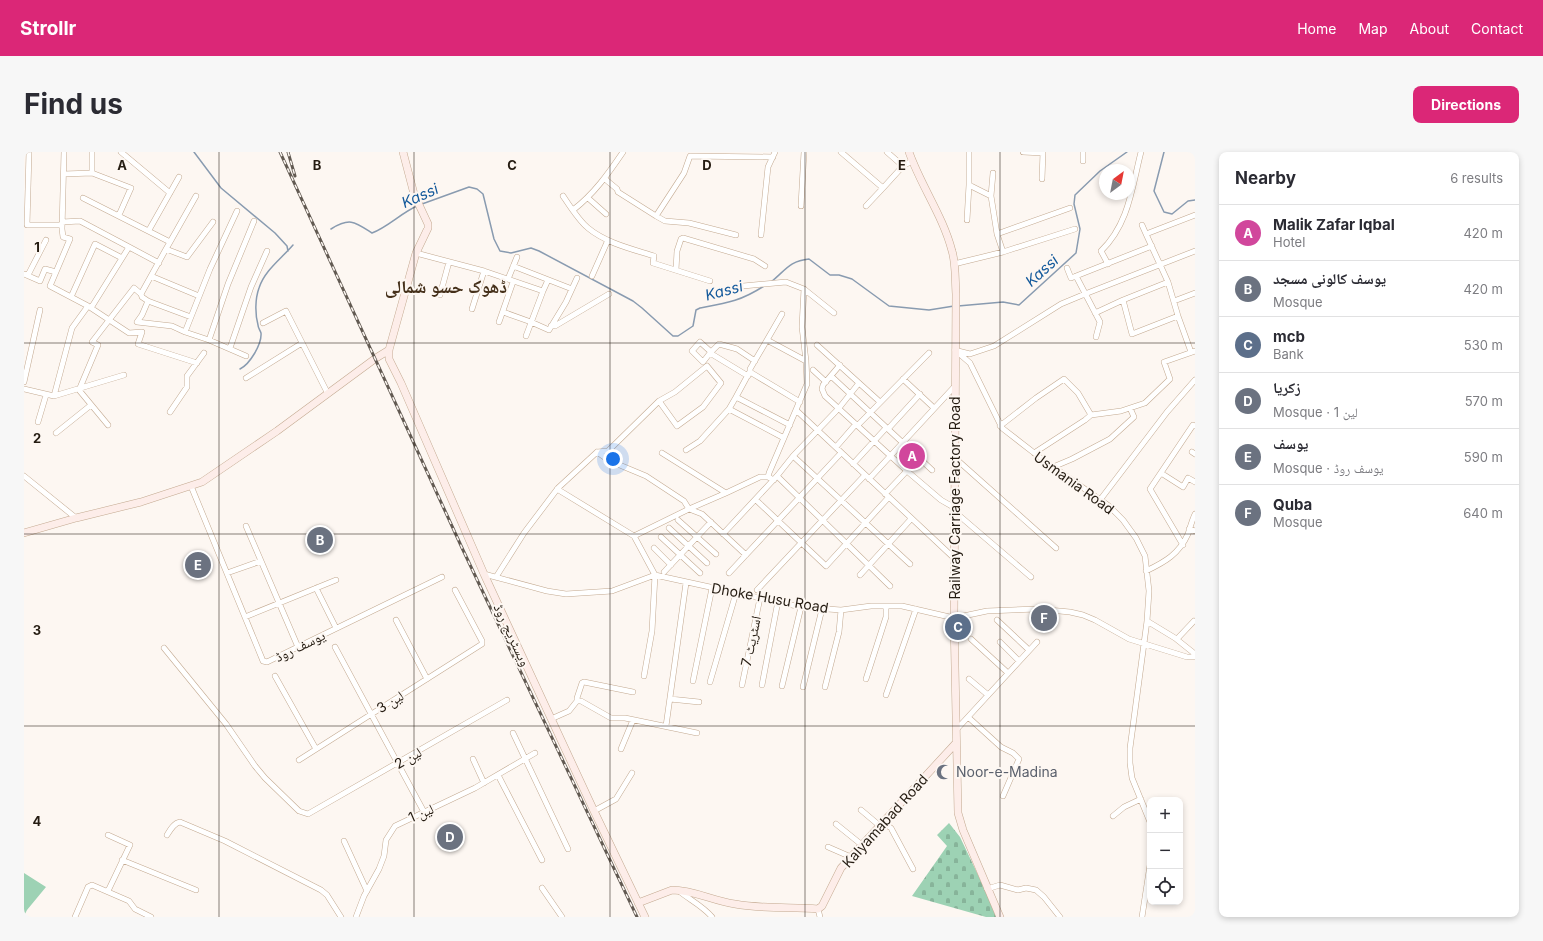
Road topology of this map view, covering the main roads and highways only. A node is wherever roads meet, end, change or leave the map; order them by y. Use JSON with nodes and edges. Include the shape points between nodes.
{"nodes":[{"id":1,"x":403,"y":152,"type":"edge"},
{"id":2,"x":909,"y":152,"type":"edge"},
{"id":3,"x":389,"y":350,"type":"junction"},
{"id":4,"x":24,"y":533,"type":"edge"},
{"id":5,"x":955,"y":744,"type":"junction"},
{"id":6,"x":638,"y":903,"type":"junction"},
{"id":7,"x":645,"y":917,"type":"edge"},
{"id":8,"x":1000,"y":917,"type":"edge"}],
"edges":[{"from":1,"to":3,"type":"main road","via":[[414,192],[428,228],[416,253]]},
{"from":2,"to":5,"type":"main road","name":"Railway Carriage Factory Road","via":[[947,234],[954,264]]},
{"from":3,"to":4,"type":"main road","via":[[202,482],[141,502]]},
{"from":3,"to":6,"type":"main road","name":"ویسٹریج روڈ","via":[[389,359],[484,574]]},
{"from":5,"to":6,"type":"main road","name":"Kalyamabad Road","via":[[841,868],[822,906],[818,909],[764,908],[734,904],[678,890]]},
{"from":5,"to":8,"type":"main road","name":"Railway Carriage Factory Road","via":[[958,813]]},
{"from":6,"to":7,"type":"main road","name":"ویسٹریج روڈ"}]}
